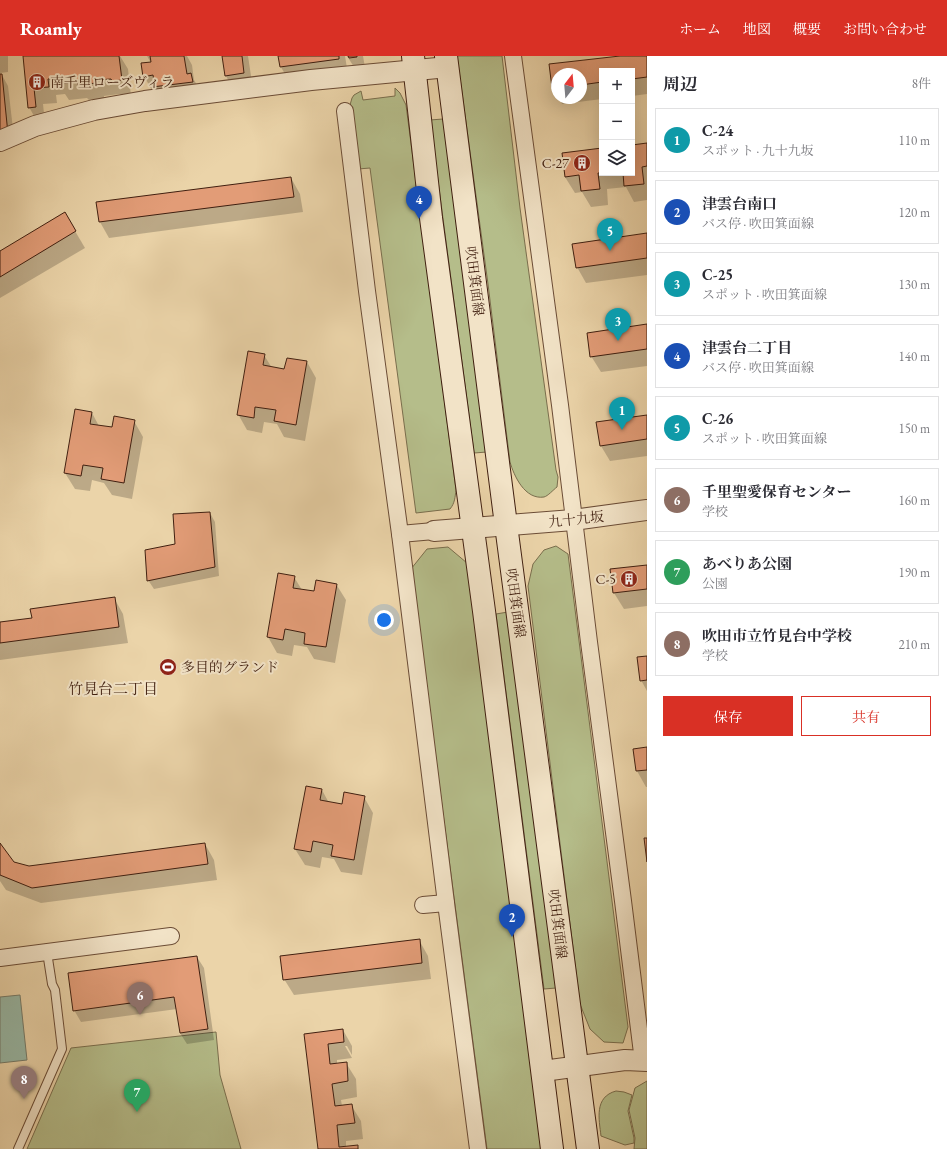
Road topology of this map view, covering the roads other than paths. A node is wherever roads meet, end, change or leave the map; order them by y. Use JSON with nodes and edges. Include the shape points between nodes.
{"nodes":[{"id":1,"x":513,"y":56,"type":"edge"},
{"id":2,"x":447,"y":61,"type":"edge"},
{"id":3,"x":414,"y":63,"type":"edge"},
{"id":4,"x":345,"y":110,"type":"dead end"},
{"id":5,"x":0,"y":141,"type":"edge"},
{"id":6,"x":647,"y":510,"type":"edge"},
{"id":7,"x":573,"y":520,"type":"junction"},
{"id":8,"x":506,"y":525,"type":"junction"},
{"id":9,"x":473,"y":528,"type":"junction"},
{"id":10,"x":434,"y":531,"type":"joint"},
{"id":11,"x":400,"y":534,"type":"junction"},
{"id":12,"x":446,"y":903,"type":"junction"},
{"id":13,"x":423,"y":905,"type":"dead end"},
{"id":14,"x":170,"y":936,"type":"dead end"},
{"id":15,"x":47,"y":952,"type":"junction"},
{"id":16,"x":0,"y":958,"type":"edge"},
{"id":17,"x":645,"y":1061,"type":"edge"},
{"id":18,"x":577,"y":1067,"type":"junction"},
{"id":19,"x":543,"y":1071,"type":"junction"},
{"id":20,"x":18,"y":1149,"type":"edge"},
{"id":21,"x":478,"y":1149,"type":"edge"},
{"id":22,"x":552,"y":1149,"type":"edge"},
{"id":23,"x":588,"y":1149,"type":"edge"}],
"edges":[{"from":1,"to":7,"type":"street"},
{"from":2,"to":3,"type":"street"},
{"from":2,"to":8,"type":"main road","name":"吹田箕面線"},
{"from":3,"to":5,"type":"street","via":[[94,110],[35,126]]},
{"from":3,"to":9,"type":"main road","via":[[431,218]]},
{"from":4,"to":11,"type":"street"},
{"from":6,"to":7,"type":"street","name":"九十九坂"},
{"from":7,"to":8,"type":"street","name":"九十九坂"},
{"from":7,"to":17,"type":"street"},
{"from":8,"to":9,"type":"street","name":"九十九坂"},
{"from":8,"to":18,"type":"main road","name":"吹田箕面線"},
{"from":9,"to":10,"type":"street","name":"九十九坂"},
{"from":9,"to":19,"type":"main road"},
{"from":10,"to":11,"type":"street"},
{"from":11,"to":12,"type":"street"},
{"from":12,"to":13,"type":"street"},
{"from":12,"to":21,"type":"street"},
{"from":14,"to":15,"type":"street"},
{"from":15,"to":16,"type":"street"},
{"from":15,"to":20,"type":"lane","via":[[55,990],[62,1049]]},
{"from":17,"to":18,"type":"street","via":[[625,1060]]},
{"from":18,"to":19,"type":"street"},
{"from":18,"to":23,"type":"main road","name":"吹田箕面線"},
{"from":19,"to":22,"type":"main road"}]}
